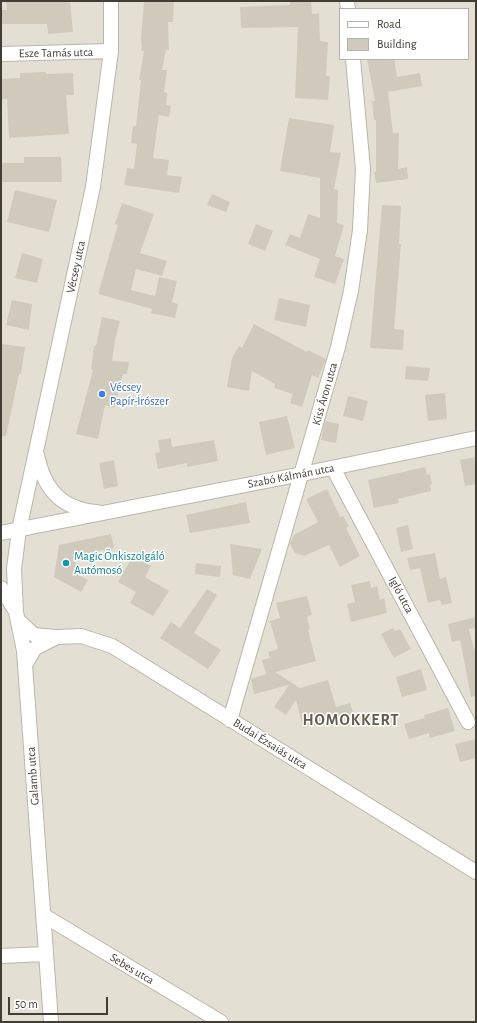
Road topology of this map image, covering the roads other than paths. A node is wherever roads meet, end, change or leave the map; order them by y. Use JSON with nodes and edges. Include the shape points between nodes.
{"nodes":[{"id":1,"x":111,"y":1,"type":"edge"},
{"id":2,"x":111,"y":51,"type":"junction"},
{"id":3,"x":1,"y":54,"type":"edge"},
{"id":4,"x":353,"y":60,"type":"edge"},
{"id":5,"x":476,"y":438,"type":"edge"},
{"id":6,"x":36,"y":452,"type":"junction"},
{"id":7,"x":333,"y":468,"type":"junction"},
{"id":8,"x":302,"y":474,"type":"junction"},
{"id":9,"x":106,"y":513,"type":"junction"},
{"id":10,"x":19,"y":530,"type":"junction"},
{"id":11,"x":1,"y":533,"type":"edge"},
{"id":12,"x":1,"y":588,"type":"edge"},
{"id":13,"x":17,"y":616,"type":"junction"},
{"id":14,"x":57,"y":637,"type":"junction"},
{"id":15,"x":25,"y":665,"type":"junction"},
{"id":16,"x":230,"y":720,"type":"junction"},
{"id":17,"x":468,"y":722,"type":"dead end"},
{"id":18,"x":476,"y":872,"type":"edge"},
{"id":19,"x":43,"y":915,"type":"junction"},
{"id":20,"x":45,"y":954,"type":"junction"},
{"id":21,"x":1,"y":956,"type":"edge"},
{"id":22,"x":50,"y":1022,"type":"edge"},
{"id":23,"x":221,"y":1022,"type":"edge"}],
"edges":[{"from":1,"to":2,"type":"street","name":"Vécsey utca"},
{"from":2,"to":3,"type":"street","name":"Esze Tamás utca"},
{"from":2,"to":6,"type":"street","name":"Vécsey utca","via":[[93,187]]},
{"from":4,"to":8,"type":"street","name":"Kiss Áron utca","via":[[363,169],[360,230],[351,290],[338,348]]},
{"from":5,"to":7,"type":"street","name":"Szabó Kálmán utca"},
{"from":6,"to":9,"type":"street","name":"Szabó Kálmán utca","via":[[40,468],[54,494],[72,507]]},
{"from":6,"to":10,"type":"street","name":"Vécsey utca"},
{"from":7,"to":8,"type":"street","name":"Szabó Kálmán utca"},
{"from":7,"to":17,"type":"street","name":"Igló utca"},
{"from":8,"to":9,"type":"street","name":"Szabó Kálmán utca"},
{"from":8,"to":16,"type":"street","name":"Kiss Áron utca"},
{"from":9,"to":10,"type":"street","name":"Szabó Kálmán utca"},
{"from":10,"to":11,"type":"street","name":"Szabó Kálmán utca"},
{"from":10,"to":13,"type":"street","name":"Galamb utca","via":[[14,569]]},
{"from":12,"to":13,"type":"street","name":"Budai Ézsaiás utca"},
{"from":13,"to":14,"type":"street","name":"Budai Ézsaiás utca","via":[[34,635]]},
{"from":13,"to":15,"type":"street","name":"Galamb utca"},
{"from":14,"to":15,"type":"street","name":"Budai Ézsaiás utca","via":[[35,648]]},
{"from":14,"to":16,"type":"street","name":"Budai Ézsaiás utca","via":[[81,636],[112,646]]},
{"from":15,"to":19,"type":"street","name":"Galamb utca"},
{"from":16,"to":18,"type":"street","name":"Budai Ézsaiás utca"},
{"from":19,"to":20,"type":"street","name":"Galamb utca"},
{"from":19,"to":23,"type":"street","name":"Sebes utca"},
{"from":20,"to":21,"type":"street"},
{"from":20,"to":22,"type":"street","name":"Galamb utca"}]}
